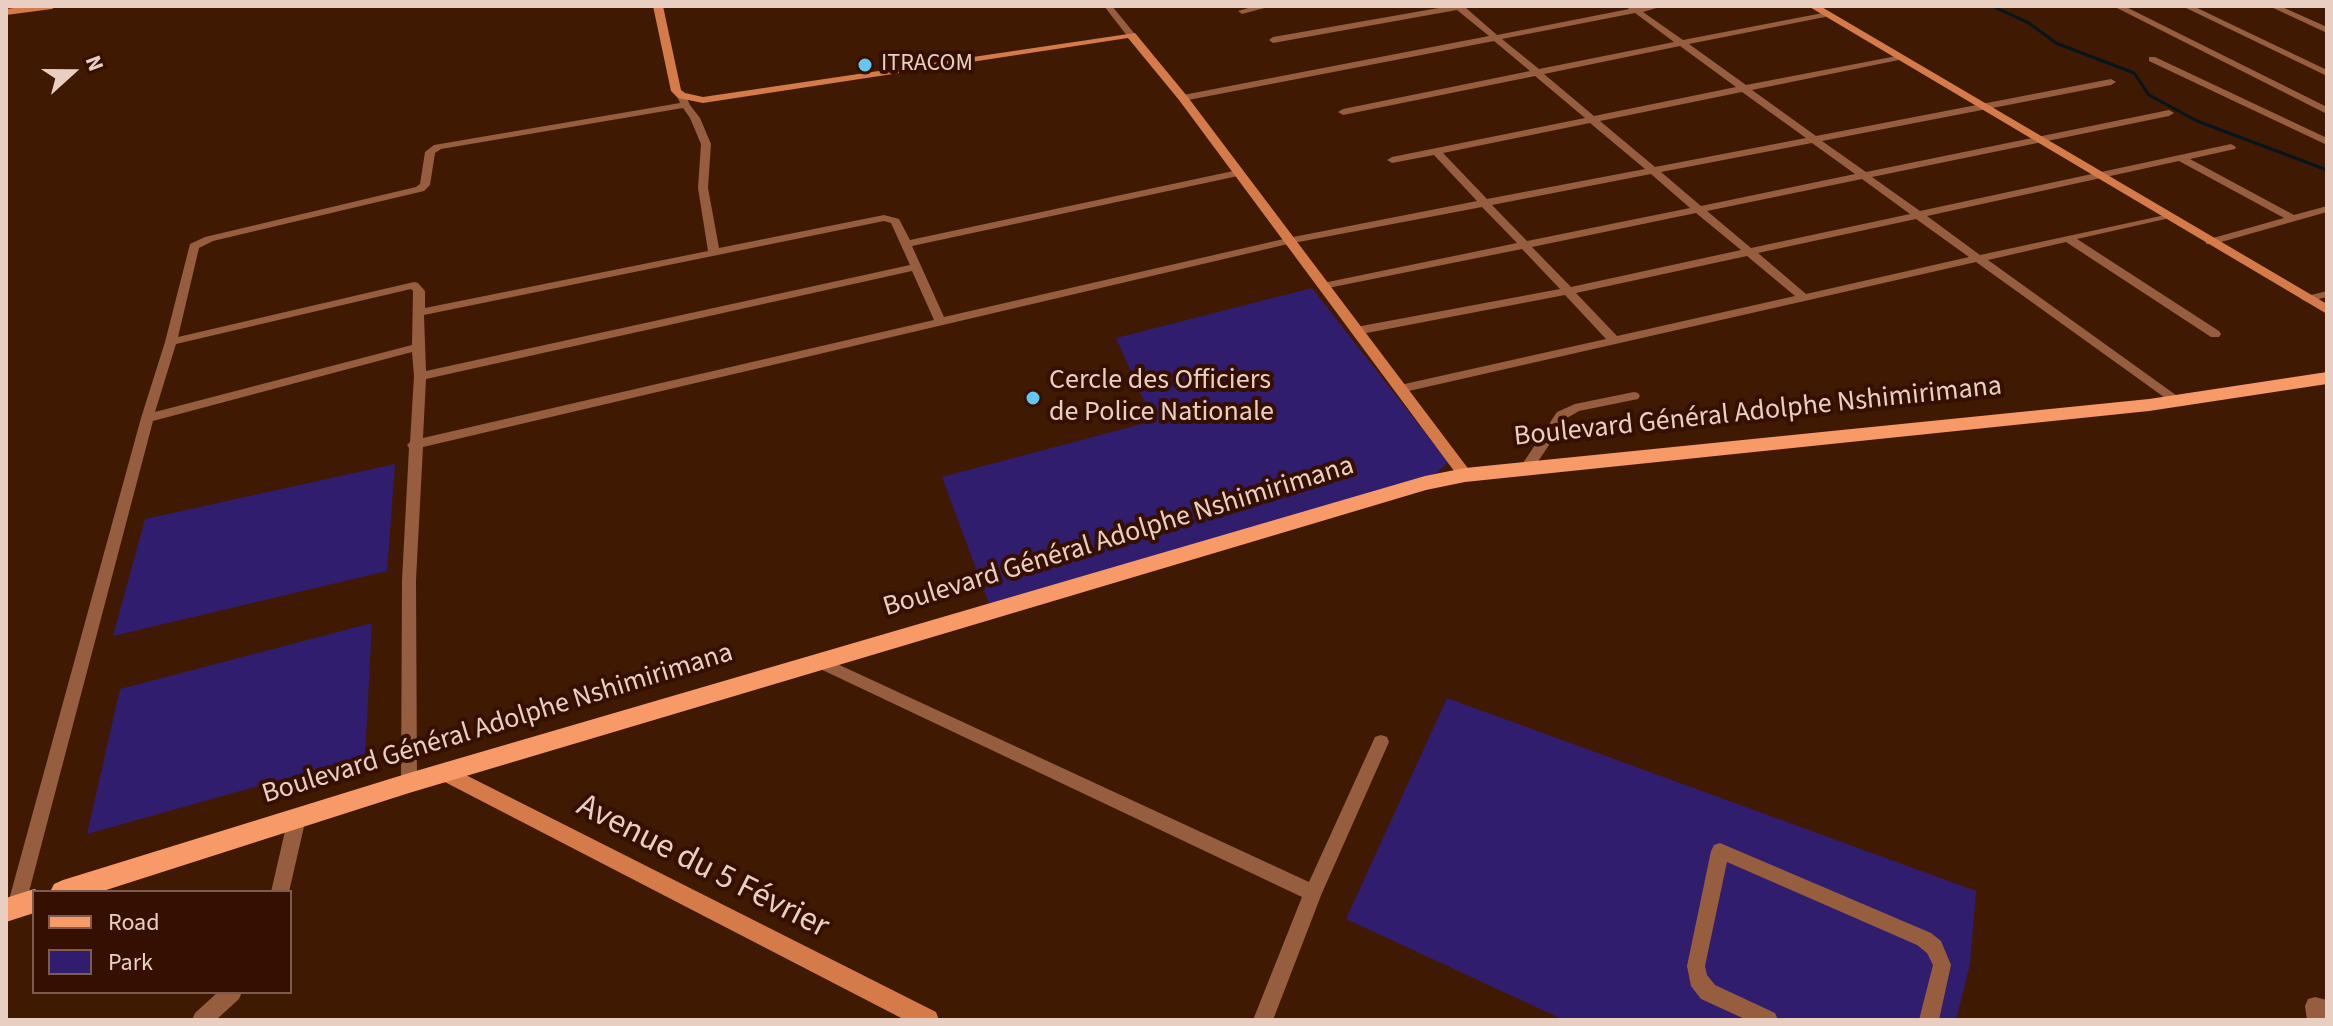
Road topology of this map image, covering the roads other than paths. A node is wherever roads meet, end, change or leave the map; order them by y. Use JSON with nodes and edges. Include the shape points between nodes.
{"nodes":[{"id":1,"x":52,"y":6,"type":"edge"},
{"id":2,"x":658,"y":6,"type":"edge"},
{"id":3,"x":1108,"y":6,"type":"edge"},
{"id":4,"x":1268,"y":6,"type":"edge"},
{"id":5,"x":1461,"y":6,"type":"edge"},
{"id":6,"x":1659,"y":6,"type":"edge"},
{"id":7,"x":1813,"y":6,"type":"edge"},
{"id":8,"x":2117,"y":6,"type":"edge"},
{"id":9,"x":2186,"y":6,"type":"edge"},
{"id":10,"x":2273,"y":6,"type":"edge"},
{"id":11,"x":1634,"y":8,"type":"edge"},
{"id":12,"x":1242,"y":11,"type":"dead end"},
{"id":13,"x":6,"y":12,"type":"edge"},
{"id":14,"x":1825,"y":14,"type":"junction"},
{"id":15,"x":2327,"y":30,"type":"edge"},
{"id":16,"x":1131,"y":35,"type":"junction"},
{"id":17,"x":1495,"y":36,"type":"junction"},
{"id":18,"x":1273,"y":40,"type":"dead end"},
{"id":19,"x":1680,"y":42,"type":"junction"},
{"id":20,"x":1899,"y":57,"type":"junction"},
{"id":21,"x":2152,"y":59,"type":"dead end"},
{"id":22,"x":1539,"y":72,"type":"junction"},
{"id":23,"x":2327,"y":73,"type":"edge"},
{"id":24,"x":2111,"y":82,"type":"dead end"},
{"id":25,"x":1742,"y":90,"type":"junction"},
{"id":26,"x":1183,"y":98,"type":"junction"},
{"id":27,"x":683,"y":101,"type":"junction"},
{"id":28,"x":1981,"y":107,"type":"junction"},
{"id":29,"x":2327,"y":111,"type":"edge"},
{"id":30,"x":1343,"y":112,"type":"dead end"},
{"id":31,"x":2169,"y":113,"type":"dead end"},
{"id":32,"x":1595,"y":119,"type":"junction"},
{"id":33,"x":1811,"y":139,"type":"junction"},
{"id":34,"x":2038,"y":141,"type":"junction"},
{"id":35,"x":2327,"y":142,"type":"edge"},
{"id":36,"x":2231,"y":147,"type":"dead end"},
{"id":37,"x":1436,"y":151,"type":"junction"},
{"id":38,"x":2181,"y":158,"type":"junction"},
{"id":39,"x":1392,"y":160,"type":"dead end"},
{"id":40,"x":1654,"y":170,"type":"junction"},
{"id":41,"x":1238,"y":173,"type":"junction"},
{"id":42,"x":1864,"y":176,"type":"junction"},
{"id":43,"x":2098,"y":176,"type":"junction"},
{"id":44,"x":1485,"y":203,"type":"junction"},
{"id":45,"x":1700,"y":209,"type":"junction"},
{"id":46,"x":2327,"y":209,"type":"edge"},
{"id":47,"x":1918,"y":215,"type":"junction"},
{"id":48,"x":2166,"y":216,"type":"junction"},
{"id":49,"x":2294,"y":219,"type":"junction"},
{"id":50,"x":2068,"y":238,"type":"junction"},
{"id":51,"x":1288,"y":241,"type":"junction"},
{"id":52,"x":2210,"y":242,"type":"junction"},
{"id":53,"x":906,"y":244,"type":"junction"},
{"id":54,"x":1525,"y":245,"type":"junction"},
{"id":55,"x":1750,"y":251,"type":"junction"},
{"id":56,"x":714,"y":253,"type":"junction"},
{"id":57,"x":1979,"y":258,"type":"junction"},
{"id":58,"x":916,"y":267,"type":"junction"},
{"id":59,"x":1323,"y":286,"type":"junction"},
{"id":60,"x":1569,"y":291,"type":"junction"},
{"id":61,"x":2327,"y":294,"type":"edge"},
{"id":62,"x":1805,"y":299,"type":"junction"},
{"id":63,"x":2307,"y":299,"type":"junction"},
{"id":64,"x":2327,"y":310,"type":"edge"},
{"id":65,"x":419,"y":313,"type":"junction"},
{"id":66,"x":940,"y":321,"type":"junction"},
{"id":67,"x":1356,"y":331,"type":"junction"},
{"id":68,"x":2215,"y":334,"type":"dead end"},
{"id":69,"x":1615,"y":341,"type":"junction"},
{"id":70,"x":171,"y":342,"type":"junction"},
{"id":71,"x":418,"y":347,"type":"junction"},
{"id":72,"x":420,"y":376,"type":"junction"},
{"id":73,"x":2327,"y":378,"type":"edge"},
{"id":74,"x":1400,"y":389,"type":"junction"},
{"id":75,"x":2327,"y":390,"type":"edge"},
{"id":76,"x":2223,"y":395,"type":"junction"},
{"id":77,"x":1634,"y":396,"type":"dead end"},
{"id":78,"x":2175,"y":401,"type":"junction"},
{"id":79,"x":147,"y":418,"type":"junction"},
{"id":80,"x":414,"y":445,"type":"junction"},
{"id":81,"x":1526,"y":469,"type":"junction"},
{"id":82,"x":1465,"y":475,"type":"junction"},
{"id":83,"x":820,"y":662,"type":"junction"},
{"id":84,"x":1381,"y":742,"type":"dead end"},
{"id":85,"x":446,"y":773,"type":"junction"},
{"id":86,"x":409,"y":783,"type":"junction"},
{"id":87,"x":297,"y":818,"type":"junction"},
{"id":88,"x":69,"y":890,"type":"edge"},
{"id":89,"x":280,"y":890,"type":"edge"},
{"id":90,"x":1313,"y":893,"type":"junction"},
{"id":91,"x":19,"y":906,"type":"edge"},
{"id":92,"x":230,"y":994,"type":"edge"},
{"id":93,"x":2327,"y":1010,"type":"edge"},
{"id":94,"x":204,"y":1019,"type":"edge"},
{"id":95,"x":928,"y":1020,"type":"edge"},
{"id":96,"x":1263,"y":1020,"type":"edge"},
{"id":97,"x":1768,"y":1020,"type":"edge"},
{"id":98,"x":1929,"y":1020,"type":"edge"},
{"id":99,"x":2317,"y":1020,"type":"edge"}],
"edges":[{"from":1,"to":13,"type":"street"},
{"from":2,"to":27,"type":"street","via":[[676,91]]},
{"from":3,"to":16,"type":"street"},
{"from":4,"to":12,"type":"street"},
{"from":5,"to":17,"type":"street"},
{"from":5,"to":18,"type":"street"},
{"from":6,"to":11,"type":"street"},
{"from":7,"to":14,"type":"street"},
{"from":8,"to":29,"type":"street"},
{"from":9,"to":23,"type":"street"},
{"from":10,"to":15,"type":"street"},
{"from":11,"to":17,"type":"street"},
{"from":11,"to":19,"type":"street"},
{"from":14,"to":19,"type":"street"},
{"from":14,"to":20,"type":"street"},
{"from":16,"to":26,"type":"street"},
{"from":16,"to":27,"type":"street"},
{"from":17,"to":22,"type":"street"},
{"from":17,"to":26,"type":"street"},
{"from":19,"to":22,"type":"street"},
{"from":19,"to":25,"type":"street"},
{"from":20,"to":25,"type":"street"},
{"from":20,"to":28,"type":"street"},
{"from":21,"to":35,"type":"street"},
{"from":22,"to":30,"type":"street"},
{"from":22,"to":32,"type":"street"},
{"from":24,"to":28,"type":"street"},
{"from":25,"to":32,"type":"street"},
{"from":25,"to":33,"type":"street"},
{"from":26,"to":41,"type":"street"},
{"from":27,"to":56,"type":"street","via":[[706,144],[703,188]]},
{"from":27,"to":70,"type":"street","via":[[438,147],[430,152],[420,189],[198,243],[191,250]]},
{"from":28,"to":33,"type":"street"},
{"from":28,"to":34,"type":"street"},
{"from":31,"to":34,"type":"street"},
{"from":32,"to":37,"type":"street"},
{"from":32,"to":40,"type":"street"},
{"from":33,"to":40,"type":"street"},
{"from":33,"to":42,"type":"street"},
{"from":34,"to":42,"type":"street"},
{"from":34,"to":43,"type":"street"},
{"from":36,"to":38,"type":"street"},
{"from":37,"to":39,"type":"street"},
{"from":37,"to":44,"type":"street"},
{"from":38,"to":43,"type":"street"},
{"from":38,"to":49,"type":"street"},
{"from":40,"to":44,"type":"street"},
{"from":40,"to":45,"type":"street"},
{"from":41,"to":51,"type":"street"},
{"from":41,"to":53,"type":"street"},
{"from":42,"to":45,"type":"street"},
{"from":42,"to":47,"type":"street"},
{"from":43,"to":47,"type":"street"},
{"from":43,"to":48,"type":"street"},
{"from":44,"to":51,"type":"street"},
{"from":44,"to":54,"type":"street"},
{"from":45,"to":54,"type":"street"},
{"from":45,"to":55,"type":"street"},
{"from":46,"to":49,"type":"street"},
{"from":47,"to":55,"type":"street"},
{"from":47,"to":57,"type":"street"},
{"from":48,"to":50,"type":"street"},
{"from":48,"to":52,"type":"street"},
{"from":49,"to":52,"type":"street"},
{"from":50,"to":57,"type":"street"},
{"from":50,"to":68,"type":"street"},
{"from":51,"to":59,"type":"street"},
{"from":51,"to":66,"type":"street"},
{"from":52,"to":63,"type":"street"},
{"from":53,"to":56,"type":"street","via":[[895,221],[884,218]]},
{"from":53,"to":58,"type":"street"},
{"from":54,"to":59,"type":"street"},
{"from":54,"to":60,"type":"street"},
{"from":55,"to":60,"type":"street"},
{"from":55,"to":62,"type":"street"},
{"from":56,"to":65,"type":"street"},
{"from":57,"to":62,"type":"street"},
{"from":57,"to":78,"type":"street"},
{"from":58,"to":66,"type":"street"},
{"from":58,"to":72,"type":"street"},
{"from":59,"to":67,"type":"street"},
{"from":60,"to":67,"type":"street"},
{"from":60,"to":69,"type":"street"},
{"from":61,"to":63,"type":"street"},
{"from":62,"to":69,"type":"street"},
{"from":63,"to":64,"type":"street"},
{"from":65,"to":70,"type":"street","via":[[418,287],[409,286]]},
{"from":65,"to":71,"type":"street"},
{"from":66,"to":80,"type":"street"},
{"from":67,"to":74,"type":"street"},
{"from":69,"to":74,"type":"street"},
{"from":70,"to":79,"type":"street"},
{"from":71,"to":72,"type":"street"},
{"from":71,"to":79,"type":"street"},
{"from":72,"to":80,"type":"street"},
{"from":73,"to":76,"type":"main road","name":"Boulevard Général Adolphe Nshimirimana"},
{"from":74,"to":82,"type":"street"},
{"from":75,"to":76,"type":"main road","name":"Boulevard Général Adolphe Nshimirimana"},
{"from":76,"to":78,"type":"main road","name":"Boulevard Général Adolphe Nshimirimana"},
{"from":77,"to":81,"type":"street","via":[[1562,415]]},
{"from":78,"to":81,"type":"main road","name":"Boulevard Général Adolphe Nshimirimana"},
{"from":79,"to":91,"type":"street"},
{"from":80,"to":86,"type":"street"},
{"from":81,"to":82,"type":"main road","name":"Boulevard Général Adolphe Nshimirimana"},
{"from":82,"to":83,"type":"main road","name":"Boulevard Général Adolphe Nshimirimana","via":[[1380,494]]},
{"from":83,"to":85,"type":"main road","name":"Boulevard Général Adolphe Nshimirimana"},
{"from":83,"to":90,"type":"street"},
{"from":84,"to":90,"type":"street"},
{"from":85,"to":86,"type":"main road","name":"Boulevard Général Adolphe Nshimirimana"},
{"from":85,"to":95,"type":"street","name":"Avenue du 5 Février"},
{"from":86,"to":87,"type":"main road","name":"Boulevard Général Adolphe Nshimirimana"},
{"from":87,"to":88,"type":"main road","name":"Boulevard Général Adolphe Nshimirimana"},
{"from":87,"to":89,"type":"street"},
{"from":90,"to":96,"type":"street"},
{"from":92,"to":94,"type":"street"},
{"from":93,"to":99,"type":"street","via":[[2315,1006]]},
{"from":97,"to":98,"type":"street","via":[[1708,992],[1698,979],[1696,966],[1720,851],[1934,947],[1942,965]]}]}
